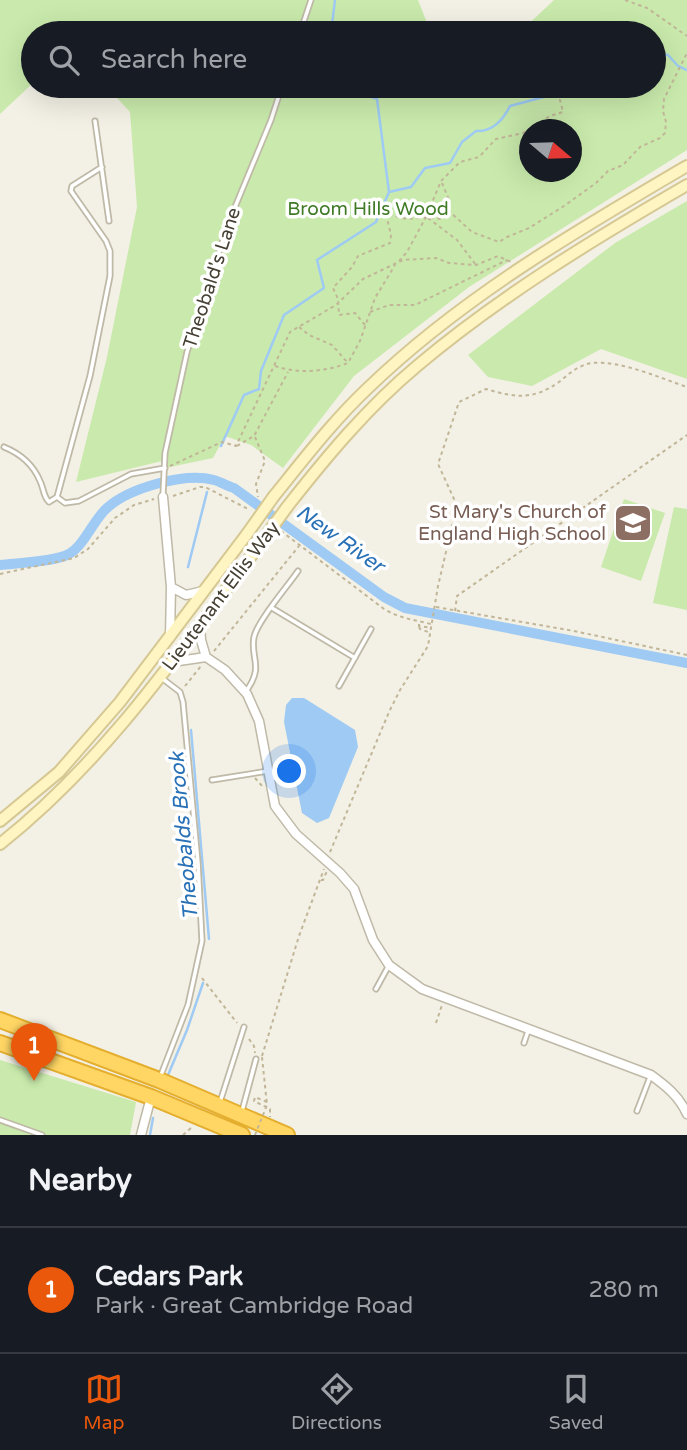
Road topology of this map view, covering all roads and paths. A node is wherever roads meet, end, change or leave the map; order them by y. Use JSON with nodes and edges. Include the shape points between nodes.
{"nodes":[{"id":1,"x":311,"y":0,"type":"edge"},
{"id":2,"x":625,"y":0,"type":"edge"},
{"id":3,"x":304,"y":21,"type":"edge"},
{"id":4,"x":666,"y":21,"type":"edge"},
{"id":5,"x":666,"y":21,"type":"edge"},
{"id":6,"x":687,"y":36,"type":"edge"},
{"id":7,"x":687,"y":53,"type":"edge"},
{"id":8,"x":666,"y":94,"type":"edge"},
{"id":9,"x":277,"y":98,"type":"edge"},
{"id":10,"x":561,"y":98,"type":"edge"},
{"id":11,"x":664,"y":98,"type":"edge"},
{"id":12,"x":95,"y":121,"type":"dead end"},
{"id":13,"x":687,"y":166,"type":"edge"},
{"id":14,"x":102,"y":167,"type":"junction"},
{"id":15,"x":441,"y":181,"type":"junction"},
{"id":16,"x":687,"y":185,"type":"edge"},
{"id":17,"x":449,"y":211,"type":"junction"},
{"id":18,"x":427,"y":217,"type":"junction"},
{"id":19,"x":109,"y":220,"type":"dead end"},
{"id":20,"x":508,"y":259,"type":"junction"},
{"id":21,"x":397,"y":263,"type":"junction"},
{"id":22,"x":476,"y":265,"type":"junction"},
{"id":23,"x":519,"y":271,"type":"junction"},
{"id":24,"x":338,"y":302,"type":"junction"},
{"id":25,"x":370,"y":312,"type":"junction"},
{"id":26,"x":365,"y":325,"type":"junction"},
{"id":27,"x":299,"y":326,"type":"junction"},
{"id":28,"x":348,"y":363,"type":"junction"},
{"id":29,"x":274,"y":366,"type":"junction"},
{"id":30,"x":289,"y":371,"type":"junction"},
{"id":31,"x":687,"y":387,"type":"edge"},
{"id":32,"x":687,"y":435,"type":"edge"},
{"id":33,"x":254,"y":436,"type":"junction"},
{"id":34,"x":236,"y":446,"type":"junction"},
{"id":35,"x":4,"y":447,"type":"dead end"},
{"id":36,"x":164,"y":468,"type":"junction"},
{"id":37,"x":161,"y":495,"type":"junction"},
{"id":38,"x":176,"y":496,"type":"dead end"},
{"id":39,"x":57,"y":497,"type":"junction"},
{"id":40,"x":258,"y":497,"type":"dead end"},
{"id":41,"x":248,"y":509,"type":"dead end"},
{"id":42,"x":279,"y":530,"type":"dead end"},
{"id":43,"x":299,"y":546,"type":"junction"},
{"id":44,"x":298,"y":571,"type":"dead end"},
{"id":45,"x":0,"y":574,"type":"edge"},
{"id":46,"x":171,"y":587,"type":"junction"},
{"id":47,"x":204,"y":591,"type":"junction"},
{"id":48,"x":272,"y":607,"type":"junction"},
{"id":49,"x":435,"y":607,"type":"junction"},
{"id":50,"x":455,"y":611,"type":"junction"},
{"id":51,"x":433,"y":622,"type":"junction"},
{"id":52,"x":200,"y":624,"type":"junction"},
{"id":53,"x":419,"y":624,"type":"junction"},
{"id":54,"x":432,"y":628,"type":"junction"},
{"id":55,"x":371,"y":629,"type":"dead end"},
{"id":56,"x":431,"y":633,"type":"junction"},
{"id":57,"x":170,"y":637,"type":"junction"},
{"id":58,"x":687,"y":654,"type":"edge"},
{"id":59,"x":207,"y":657,"type":"junction"},
{"id":60,"x":355,"y":658,"type":"junction"},
{"id":61,"x":172,"y":662,"type":"junction"},
{"id":62,"x":160,"y":677,"type":"junction"},
{"id":63,"x":339,"y":686,"type":"dead end"},
{"id":64,"x":180,"y":692,"type":"junction"},
{"id":65,"x":246,"y":692,"type":"junction"},
{"id":66,"x":268,"y":771,"type":"junction"},
{"id":67,"x":255,"y":773,"type":"junction"},
{"id":68,"x":212,"y":780,"type":"dead end"},
{"id":69,"x":263,"y":787,"type":"dead end"},
{"id":70,"x":0,"y":821,"type":"edge"},
{"id":71,"x":0,"y":844,"type":"edge"},
{"id":72,"x":331,"y":851,"type":"dead end"},
{"id":73,"x":329,"y":868,"type":"junction"},
{"id":74,"x":335,"y":875,"type":"dead end"},
{"id":75,"x":319,"y":881,"type":"junction"},
{"id":76,"x":389,"y":965,"type":"junction"},
{"id":77,"x":197,"y":971,"type":"junction"},
{"id":78,"x":376,"y":989,"type":"dead end"},
{"id":79,"x":445,"y":998,"type":"junction"},
{"id":80,"x":0,"y":1020,"type":"edge"},
{"id":81,"x":436,"y":1024,"type":"dead end"},
{"id":82,"x":244,"y":1029,"type":"junction"},
{"id":83,"x":529,"y":1029,"type":"junction"},
{"id":84,"x":0,"y":1043,"type":"edge"},
{"id":85,"x":524,"y":1043,"type":"dead end"},
{"id":86,"x":256,"y":1059,"type":"joint"},
{"id":87,"x":651,"y":1075,"type":"junction"},
{"id":88,"x":159,"y":1080,"type":"junction"},
{"id":89,"x":151,"y":1097,"type":"junction"},
{"id":90,"x":219,"y":1107,"type":"junction"},
{"id":91,"x":637,"y":1111,"type":"dead end"},
{"id":92,"x":687,"y":1114,"type":"edge"},
{"id":93,"x":240,"y":1115,"type":"junction"},
{"id":94,"x":0,"y":1120,"type":"edge"},
{"id":95,"x":192,"y":1128,"type":"dead end"},
{"id":96,"x":42,"y":1135,"type":"edge"},
{"id":97,"x":141,"y":1135,"type":"edge"},
{"id":98,"x":183,"y":1135,"type":"edge"},
{"id":99,"x":242,"y":1135,"type":"edge"},
{"id":100,"x":255,"y":1135,"type":"edge"},
{"id":101,"x":287,"y":1135,"type":"edge"}],
"edges":[{"from":1,"to":3,"type":"lane"},
{"from":2,"to":5,"type":"path"},
{"from":4,"to":6,"type":"path"},
{"from":7,"to":8,"type":"path"},
{"from":9,"to":36,"type":"lane","name":"Theobald's Lane","via":[[228,224],[187,352]]},
{"from":10,"to":15,"type":"path","via":[[563,112],[523,133],[496,139],[478,156],[460,162]]},
{"from":11,"to":17,"type":"path","via":[[665,133],[660,138],[640,147],[623,165],[529,228],[499,242],[472,232]]},
{"from":12,"to":14,"type":"lane"},
{"from":13,"to":23,"type":"main road","name":"Lieutenant Ellis Way"},
{"from":14,"to":19,"type":"lane"},
{"from":14,"to":39,"type":"lane","via":[[71,191],[106,241],[110,276],[90,376]]},
{"from":15,"to":17,"type":"path"},
{"from":15,"to":18,"type":"path"},
{"from":16,"to":52,"type":"main road","name":"Lieutenant Ellis Way","bridge":true,"via":[[582,248],[474,321],[416,367],[351,430]]},
{"from":17,"to":18,"type":"path","via":[[441,219]]},
{"from":18,"to":21,"type":"path"},
{"from":18,"to":22,"type":"path","via":[[457,240]]},
{"from":18,"to":24,"type":"path","via":[[386,214],[390,243],[358,256],[333,288]]},
{"from":20,"to":22,"type":"path","via":[[498,256]]},
{"from":20,"to":23,"type":"path"},
{"from":20,"to":25,"type":"path","via":[[415,305],[389,305]]},
{"from":21,"to":22,"type":"path","via":[[436,258]]},
{"from":21,"to":24,"type":"path","via":[[363,278]]},
{"from":21,"to":25,"type":"path"},
{"from":23,"to":47,"type":"main road","name":"Lieutenant Ellis Way","bridge":true,"via":[[433,331],[368,387],[330,426]]},
{"from":24,"to":26,"type":"path","via":[[339,315],[355,313]]},
{"from":24,"to":27,"type":"path"},
{"from":25,"to":26,"type":"path"},
{"from":26,"to":28,"type":"path"},
{"from":27,"to":28,"type":"path","via":[[332,345]]},
{"from":27,"to":29,"type":"path","via":[[290,332]]},
{"from":28,"to":30,"type":"path","via":[[332,369]]},
{"from":29,"to":30,"type":"path"},
{"from":29,"to":34,"type":"path"},
{"from":30,"to":33,"type":"path"},
{"from":31,"to":49,"type":"path","via":[[612,364],[590,363],[535,395],[506,395],[486,389],[459,402],[438,464],[456,509]]},
{"from":32,"to":50,"type":"path","via":[[457,596]]},
{"from":33,"to":34,"type":"path"},
{"from":33,"to":40,"type":"path","via":[[265,461],[256,484]]},
{"from":34,"to":36,"type":"path","via":[[222,442]]},
{"from":35,"to":39,"type":"lane","via":[[30,464],[49,502]]},
{"from":36,"to":37,"type":"lane","name":"Theobald's Lane"},
{"from":36,"to":39,"type":"lane","via":[[131,474],[79,501],[65,503]]},
{"from":37,"to":45,"type":"path","via":[[114,518],[88,549],[74,558]]},
{"from":37,"to":46,"type":"street"},
{"from":38,"to":41,"type":"path","via":[[205,487]]},
{"from":42,"to":43,"type":"path"},
{"from":43,"to":53,"type":"path","via":[[383,609]]},
{"from":43,"to":59,"type":"path"},
{"from":44,"to":48,"type":"lane"},
{"from":46,"to":47,"type":"street","via":[[186,595]]},
{"from":46,"to":57,"type":"street"},
{"from":47,"to":57,"type":"main road","name":"Lieutenant Ellis Way"},
{"from":48,"to":60,"type":"lane"},
{"from":48,"to":65,"type":"lane","via":[[254,637],[255,679]]},
{"from":49,"to":50,"type":"path"},
{"from":49,"to":51,"type":"path"},
{"from":50,"to":58,"type":"path"},
{"from":51,"to":53,"type":"path"},
{"from":51,"to":54,"type":"path"},
{"from":52,"to":59,"type":"street"},
{"from":52,"to":61,"type":"main road","name":"Lieutenant Ellis Way"},
{"from":53,"to":54,"type":"path"},
{"from":53,"to":56,"type":"path"},
{"from":54,"to":56,"type":"path"},
{"from":55,"to":60,"type":"lane"},
{"from":56,"to":72,"type":"path","via":[[425,654],[389,712]]},
{"from":57,"to":70,"type":"main road","name":"Lieutenant Ellis Way","via":[[59,772]]},
{"from":59,"to":61,"type":"street"},
{"from":59,"to":64,"type":"path"},
{"from":59,"to":65,"type":"street"},
{"from":60,"to":63,"type":"lane"},
{"from":61,"to":62,"type":"main road","name":"Lieutenant Ellis Way"},
{"from":62,"to":64,"type":"lane"},
{"from":62,"to":71,"type":"main road","name":"Lieutenant Ellis Way","via":[[96,756]]},
{"from":64,"to":77,"type":"lane","via":[[198,863],[202,941]]},
{"from":65,"to":66,"type":"street","via":[[259,721]]},
{"from":66,"to":67,"type":"lane"},
{"from":66,"to":76,"type":"street","via":[[275,806],[296,834],[354,889],[373,940]]},
{"from":67,"to":68,"type":"lane"},
{"from":67,"to":69,"type":"path"},
{"from":73,"to":74,"type":"path"},
{"from":73,"to":75,"type":"path"},
{"from":73,"to":75,"type":"path","via":[[325,865]]},
{"from":75,"to":100,"type":"path","bridge":true,"via":[[262,1057],[267,1104]]},
{"from":76,"to":78,"type":"lane"},
{"from":76,"to":79,"type":"street","via":[[422,989]]},
{"from":77,"to":82,"type":"path"},
{"from":77,"to":88,"type":"lane"},
{"from":79,"to":81,"type":"path"},
{"from":79,"to":83,"type":"street"},
{"from":80,"to":88,"type":"highway"},
{"from":82,"to":86,"type":"path"},
{"from":82,"to":90,"type":"lane"},
{"from":83,"to":85,"type":"lane"},
{"from":83,"to":87,"type":"street"},
{"from":84,"to":89,"type":"highway"},
{"from":86,"to":93,"type":"lane"},
{"from":87,"to":91,"type":"lane"},
{"from":87,"to":92,"type":"street","via":[[669,1088]]},
{"from":88,"to":90,"type":"highway"},
{"from":89,"to":97,"type":"street"},
{"from":89,"to":99,"type":"highway"},
{"from":90,"to":93,"type":"highway"},
{"from":93,"to":101,"type":"highway"},
{"from":94,"to":96,"type":"lane"},
{"from":95,"to":98,"type":"path"}]}
